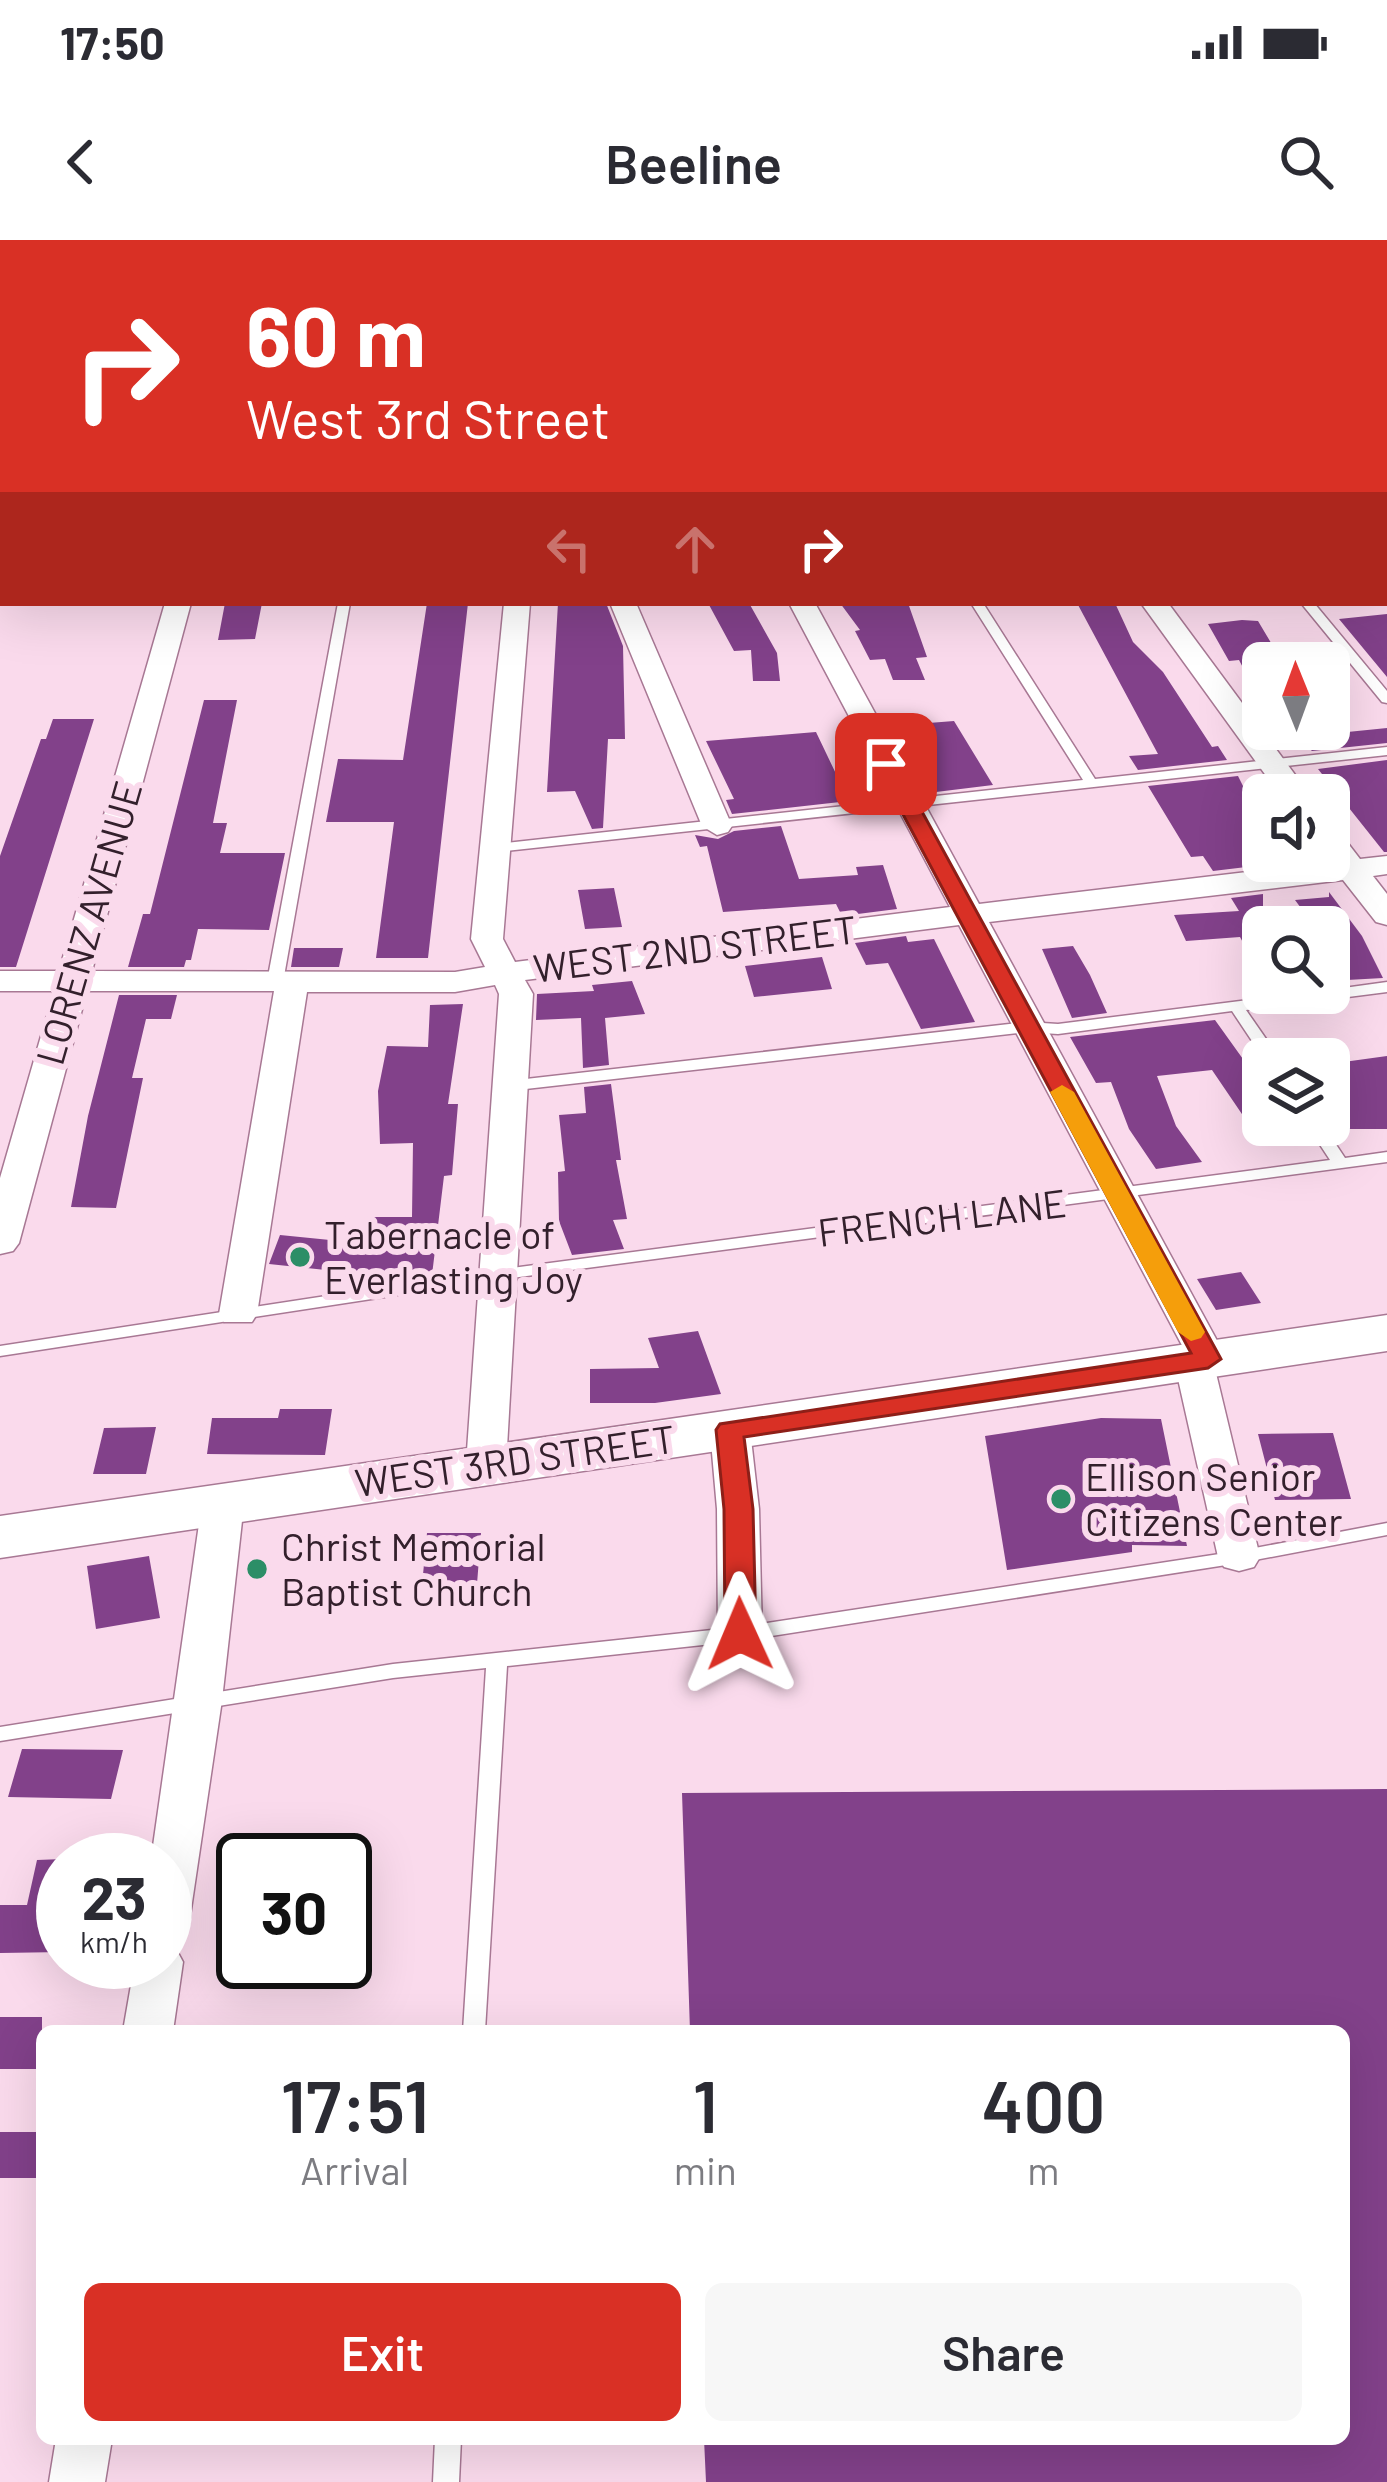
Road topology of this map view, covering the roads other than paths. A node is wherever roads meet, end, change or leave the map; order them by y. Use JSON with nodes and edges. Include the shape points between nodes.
{"nodes":[{"id":1,"x":177,"y":606,"type":"edge"},
{"id":2,"x":344,"y":606,"type":"edge"},
{"id":3,"x":517,"y":606,"type":"edge"},
{"id":4,"x":624,"y":606,"type":"edge"},
{"id":5,"x":804,"y":606,"type":"edge"},
{"id":6,"x":978,"y":606,"type":"edge"},
{"id":7,"x":1156,"y":606,"type":"edge"},
{"id":8,"x":1310,"y":606,"type":"edge"},
{"id":9,"x":1387,"y":699,"type":"edge"},
{"id":10,"x":1387,"y":752,"type":"edge"},
{"id":11,"x":1273,"y":764,"type":"junction"},
{"id":12,"x":1280,"y":774,"type":"edge"},
{"id":13,"x":1092,"y":784,"type":"junction"},
{"id":14,"x":907,"y":805,"type":"junction"},
{"id":15,"x":717,"y":826,"type":"junction"},
{"id":16,"x":497,"y":848,"type":"junction"},
{"id":17,"x":1387,"y":866,"type":"edge"},
{"id":18,"x":1351,"y":870,"type":"junction"},
{"id":19,"x":968,"y":915,"type":"junction"},
{"id":20,"x":1387,"y":915,"type":"edge"},
{"id":21,"x":506,"y":974,"type":"junction"},
{"id":22,"x":0,"y":981,"type":"edge"},
{"id":23,"x":72,"y":981,"type":"junction"},
{"id":24,"x":283,"y":982,"type":"junction"},
{"id":25,"x":1387,"y":987,"type":"edge"},
{"id":26,"x":1237,"y":1007,"type":"junction"},
{"id":27,"x":1027,"y":1027,"type":"junction"},
{"id":28,"x":1257,"y":1038,"type":"edge"},
{"id":29,"x":508,"y":1086,"type":"junction"},
{"id":30,"x":1328,"y":1146,"type":"edge"},
{"id":31,"x":1387,"y":1157,"type":"edge"},
{"id":32,"x":1340,"y":1164,"type":"junction"},
{"id":33,"x":1117,"y":1196,"type":"junction"},
{"id":34,"x":0,"y":1243,"type":"edge"},
{"id":35,"x":496,"y":1275,"type":"junction"},
{"id":36,"x":238,"y":1314,"type":"junction"},
{"id":37,"x":1387,"y":1333,"type":"edge"},
{"id":38,"x":0,"y":1351,"type":"edge"},
{"id":39,"x":1201,"y":1360,"type":"junction"},
{"id":40,"x":730,"y":1430,"type":"junction"},
{"id":41,"x":486,"y":1465,"type":"junction"},
{"id":42,"x":223,"y":1503,"type":"junction"},
{"id":43,"x":1387,"y":1529,"type":"edge"},
{"id":44,"x":0,"y":1537,"type":"edge"},
{"id":45,"x":1238,"y":1557,"type":"junction"},
{"id":46,"x":740,"y":1634,"type":"junction"},
{"id":47,"x":497,"y":1660,"type":"junction"},
{"id":48,"x":200,"y":1700,"type":"junction"},
{"id":49,"x":0,"y":1734,"type":"edge"},
{"id":50,"x":179,"y":1833,"type":"edge"},
{"id":51,"x":155,"y":1989,"type":"edge"},
{"id":52,"x":149,"y":2025,"type":"edge"},
{"id":53,"x":474,"y":2025,"type":"edge"},
{"id":54,"x":83,"y":2445,"type":"edge"},
{"id":55,"x":448,"y":2445,"type":"edge"},
{"id":56,"x":77,"y":2482,"type":"edge"},
{"id":57,"x":446,"y":2482,"type":"edge"}],
"edges":[{"from":1,"to":23,"type":"street","name":"LORENZ AVENUE"},
{"from":2,"to":24,"type":"lane"},
{"from":3,"to":16,"type":"street"},
{"from":4,"to":15,"type":"street"},
{"from":5,"to":14,"type":"street"},
{"from":6,"to":13,"type":"lane"},
{"from":7,"to":11,"type":"street"},
{"from":8,"to":9,"type":"lane"},
{"from":10,"to":11,"type":"lane"},
{"from":11,"to":12,"type":"street"},
{"from":11,"to":13,"type":"lane"},
{"from":13,"to":14,"type":"lane"},
{"from":14,"to":15,"type":"lane"},
{"from":14,"to":19,"type":"street"},
{"from":15,"to":16,"type":"lane"},
{"from":16,"to":21,"type":"street","via":[[487,939]]},
{"from":17,"to":18,"type":"street","name":"WEST 2ND STREET"},
{"from":18,"to":19,"type":"street","name":"WEST 2ND STREET"},
{"from":18,"to":20,"type":"street"},
{"from":19,"to":21,"type":"street","name":"WEST 2ND STREET"},
{"from":19,"to":27,"type":"street"},
{"from":21,"to":24,"type":"street","name":"WEST 2ND STREET","via":[[455,982]]},
{"from":21,"to":29,"type":"street","via":[[516,994]]},
{"from":22,"to":23,"type":"street","name":"WEST 2ND STREET"},
{"from":23,"to":24,"type":"street","name":"WEST 2ND STREET"},
{"from":23,"to":34,"type":"street","name":"LORENZ AVENUE"},
{"from":24,"to":36,"type":"street"},
{"from":25,"to":26,"type":"lane"},
{"from":26,"to":27,"type":"lane"},
{"from":26,"to":28,"type":"lane"},
{"from":27,"to":29,"type":"lane"},
{"from":27,"to":33,"type":"street"},
{"from":29,"to":35,"type":"street"},
{"from":30,"to":32,"type":"lane"},
{"from":31,"to":32,"type":"lane","name":"FRENCH LANE"},
{"from":32,"to":33,"type":"lane","name":"FRENCH LANE"},
{"from":33,"to":35,"type":"lane","name":"FRENCH LANE"},
{"from":33,"to":39,"type":"street"},
{"from":35,"to":36,"type":"lane","name":"FRENCH LANE"},
{"from":35,"to":41,"type":"street"},
{"from":36,"to":38,"type":"lane","name":"FRENCH LANE"},
{"from":37,"to":39,"type":"main road","name":"WEST 3RD STREET"},
{"from":39,"to":40,"type":"main road","name":"WEST 3RD STREET"},
{"from":39,"to":45,"type":"street"},
{"from":40,"to":41,"type":"main road","name":"WEST 3RD STREET"},
{"from":40,"to":46,"type":"street"},
{"from":41,"to":42,"type":"main road","name":"WEST 3RD STREET"},
{"from":42,"to":44,"type":"main road","name":"WEST 3RD STREET"},
{"from":42,"to":48,"type":"street"},
{"from":43,"to":45,"type":"lane"},
{"from":45,"to":46,"type":"lane"},
{"from":46,"to":47,"type":"lane"},
{"from":47,"to":48,"type":"lane"},
{"from":47,"to":53,"type":"lane"},
{"from":48,"to":49,"type":"lane"},
{"from":48,"to":50,"type":"street"},
{"from":51,"to":52,"type":"street"},
{"from":54,"to":56,"type":"street"},
{"from":55,"to":57,"type":"lane"}]}
